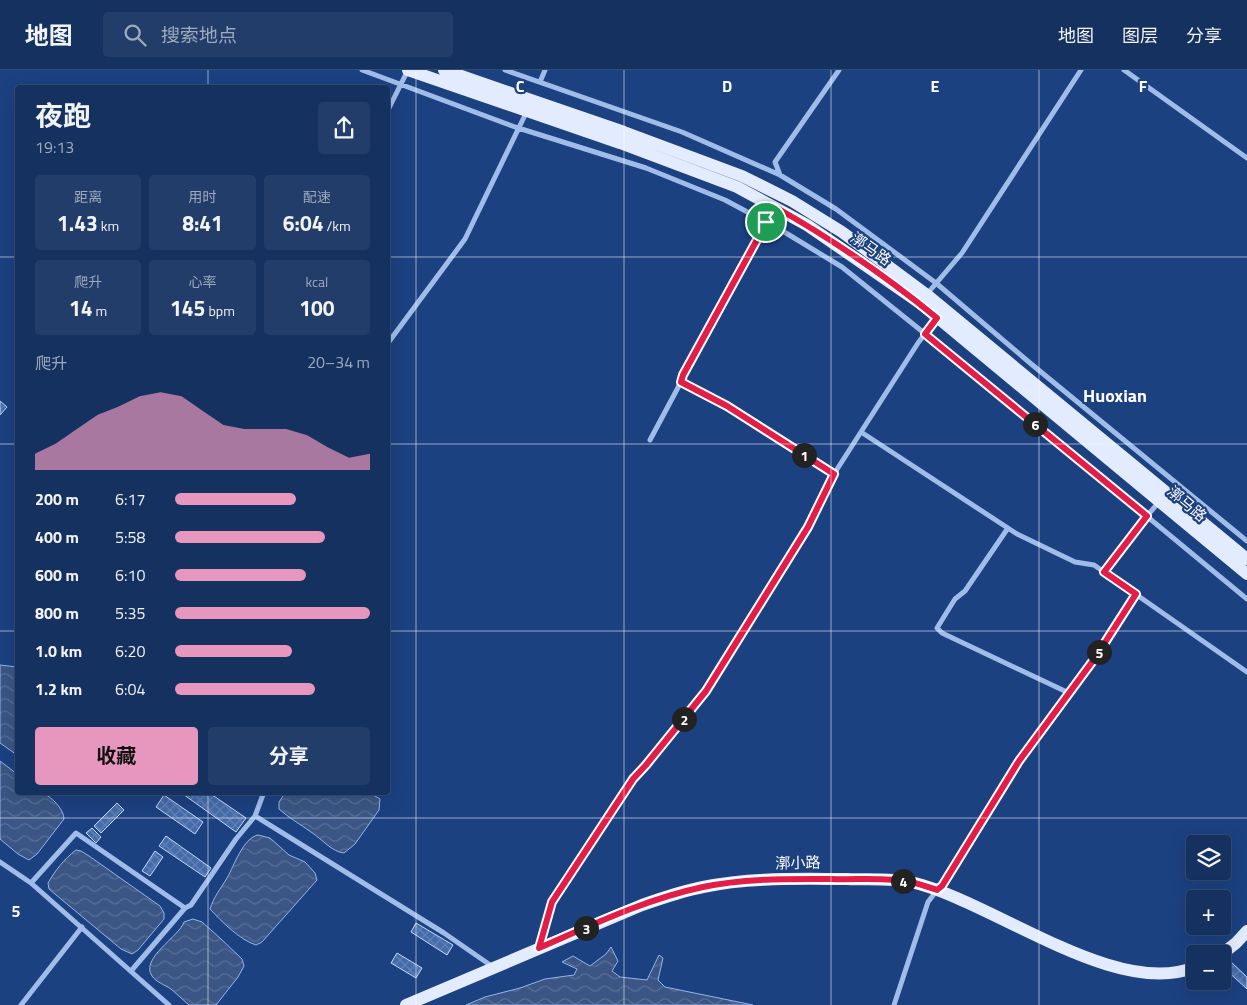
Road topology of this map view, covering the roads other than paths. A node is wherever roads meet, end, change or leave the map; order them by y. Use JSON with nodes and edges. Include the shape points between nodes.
{"nodes":[{"id":1,"x":362,"y":70,"type":"edge"},
{"id":2,"x":408,"y":70,"type":"edge"},
{"id":3,"x":444,"y":70,"type":"edge"},
{"id":4,"x":505,"y":70,"type":"edge"},
{"id":5,"x":545,"y":70,"type":"edge"},
{"id":6,"x":839,"y":70,"type":"edge"},
{"id":7,"x":1081,"y":70,"type":"edge"},
{"id":8,"x":1124,"y":70,"type":"edge"},
{"id":9,"x":540,"y":82,"type":"junction"},
{"id":10,"x":401,"y":85,"type":"junction"},
{"id":11,"x":390,"y":106,"type":"edge"},
{"id":12,"x":527,"y":111,"type":"junction"},
{"id":13,"x":519,"y":128,"type":"junction"},
{"id":14,"x":1247,"y":158,"type":"edge"},
{"id":15,"x":780,"y":175,"type":"junction"},
{"id":16,"x":775,"y":207,"type":"junction"},
{"id":17,"x":766,"y":222,"type":"junction"},
{"id":18,"x":936,"y":283,"type":"junction"},
{"id":19,"x":923,"y":299,"type":"junction"},
{"id":20,"x":937,"y":318,"type":"junction"},
{"id":21,"x":925,"y":334,"type":"junction"},
{"id":22,"x":390,"y":339,"type":"edge"},
{"id":23,"x":681,"y":382,"type":"junction"},
{"id":24,"x":861,"y":432,"type":"junction"},
{"id":25,"x":650,"y":440,"type":"dead end"},
{"id":26,"x":834,"y":474,"type":"junction"},
{"id":27,"x":1160,"y":502,"type":"junction"},
{"id":28,"x":1147,"y":516,"type":"junction"},
{"id":29,"x":1008,"y":528,"type":"junction"},
{"id":30,"x":1247,"y":541,"type":"edge"},
{"id":31,"x":1247,"y":559,"type":"edge"},
{"id":32,"x":1104,"y":572,"type":"junction"},
{"id":33,"x":1247,"y":574,"type":"edge"},
{"id":34,"x":1136,"y":594,"type":"junction"},
{"id":35,"x":1247,"y":599,"type":"edge"},
{"id":36,"x":1247,"y":672,"type":"edge"},
{"id":37,"x":1069,"y":693,"type":"junction"},
{"id":38,"x":263,"y":795,"type":"edge"},
{"id":39,"x":255,"y":816,"type":"junction"},
{"id":40,"x":0,"y":862,"type":"edge"},
{"id":41,"x":31,"y":883,"type":"junction"},
{"id":42,"x":937,"y":890,"type":"junction"},
{"id":43,"x":185,"y":908,"type":"junction"},
{"id":44,"x":82,"y":927,"type":"junction"},
{"id":45,"x":1247,"y":931,"type":"edge"},
{"id":46,"x":1231,"y":947,"type":"edge"},
{"id":47,"x":539,"y":948,"type":"junction"},
{"id":48,"x":493,"y":967,"type":"junction"},
{"id":49,"x":1186,"y":969,"type":"edge"},
{"id":50,"x":131,"y":971,"type":"junction"},
{"id":51,"x":21,"y":1005,"type":"edge"},
{"id":52,"x":169,"y":1005,"type":"edge"},
{"id":53,"x":406,"y":1005,"type":"edge"},
{"id":54,"x":894,"y":1005,"type":"edge"}],
"edges":[{"from":1,"to":10,"type":"street"},
{"from":2,"to":10,"type":"street"},
{"from":2,"to":12,"type":"main road","name":"漷马路"},
{"from":3,"to":19,"type":"main road","name":"漷马路","via":[[742,176],[792,201],[842,232]]},
{"from":4,"to":9,"type":"street"},
{"from":5,"to":9,"type":"street"},
{"from":6,"to":15,"type":"street","via":[[775,162]]},
{"from":7,"to":18,"type":"street","via":[[962,253]]},
{"from":8,"to":14,"type":"street"},
{"from":9,"to":15,"type":"street","via":[[682,132]]},
{"from":10,"to":11,"type":"street"},
{"from":10,"to":13,"type":"street"},
{"from":12,"to":13,"type":"street"},
{"from":12,"to":16,"type":"main road","name":"漷马路","via":[[738,187]]},
{"from":13,"to":17,"type":"street","via":[[646,168],[725,200]]},
{"from":13,"to":22,"type":"street","via":[[465,239]]},
{"from":15,"to":18,"type":"street","via":[[836,208]]},
{"from":16,"to":17,"type":"street"},
{"from":16,"to":19,"type":"main road","name":"漷马路"},
{"from":17,"to":21,"type":"street","via":[[842,267]]},
{"from":17,"to":23,"type":"street"},
{"from":18,"to":19,"type":"street"},
{"from":18,"to":30,"type":"street"},
{"from":19,"to":20,"type":"main road","name":"漷马路"},
{"from":19,"to":31,"type":"main road","name":"漷马路"},
{"from":20,"to":21,"type":"street"},
{"from":20,"to":27,"type":"main road","name":"漷马路"},
{"from":21,"to":24,"type":"street"},
{"from":21,"to":28,"type":"street"},
{"from":23,"to":25,"type":"street"},
{"from":23,"to":26,"type":"street","via":[[727,406]]},
{"from":24,"to":26,"type":"street"},
{"from":24,"to":29,"type":"street"},
{"from":26,"to":47,"type":"street","via":[[808,527],[706,691],[633,779],[552,902]]},
{"from":27,"to":28,"type":"street"},
{"from":27,"to":33,"type":"main road","name":"漷马路"},
{"from":28,"to":32,"type":"street"},
{"from":28,"to":35,"type":"street"},
{"from":29,"to":32,"type":"street","via":[[1075,562],[1094,565]]},
{"from":29,"to":37,"type":"street","via":[[937,628]]},
{"from":32,"to":34,"type":"street"},
{"from":34,"to":36,"type":"street"},
{"from":34,"to":37,"type":"street"},
{"from":37,"to":42,"type":"street","via":[[1019,761]]},
{"from":38,"to":39,"type":"street"},
{"from":39,"to":43,"type":"street","via":[[191,905]]},
{"from":39,"to":48,"type":"street"},
{"from":40,"to":41,"type":"street"},
{"from":41,"to":43,"type":"street","via":[[76,834]]},
{"from":41,"to":44,"type":"street"},
{"from":42,"to":47,"type":"main road","name":"漷小路","via":[[910,882],[884,880],[800,879],[728,883],[664,897]]},
{"from":42,"to":49,"type":"main road","name":"漷小路","via":[[1110,966],[1143,973]]},
{"from":42,"to":54,"type":"street","via":[[928,902]]},
{"from":43,"to":50,"type":"street"},
{"from":44,"to":50,"type":"street"},
{"from":44,"to":51,"type":"street"},
{"from":45,"to":46,"type":"main road"},
{"from":47,"to":48,"type":"main road","name":"漷小路"},
{"from":48,"to":53,"type":"main road","name":"漷小路"},
{"from":50,"to":52,"type":"street"}]}
